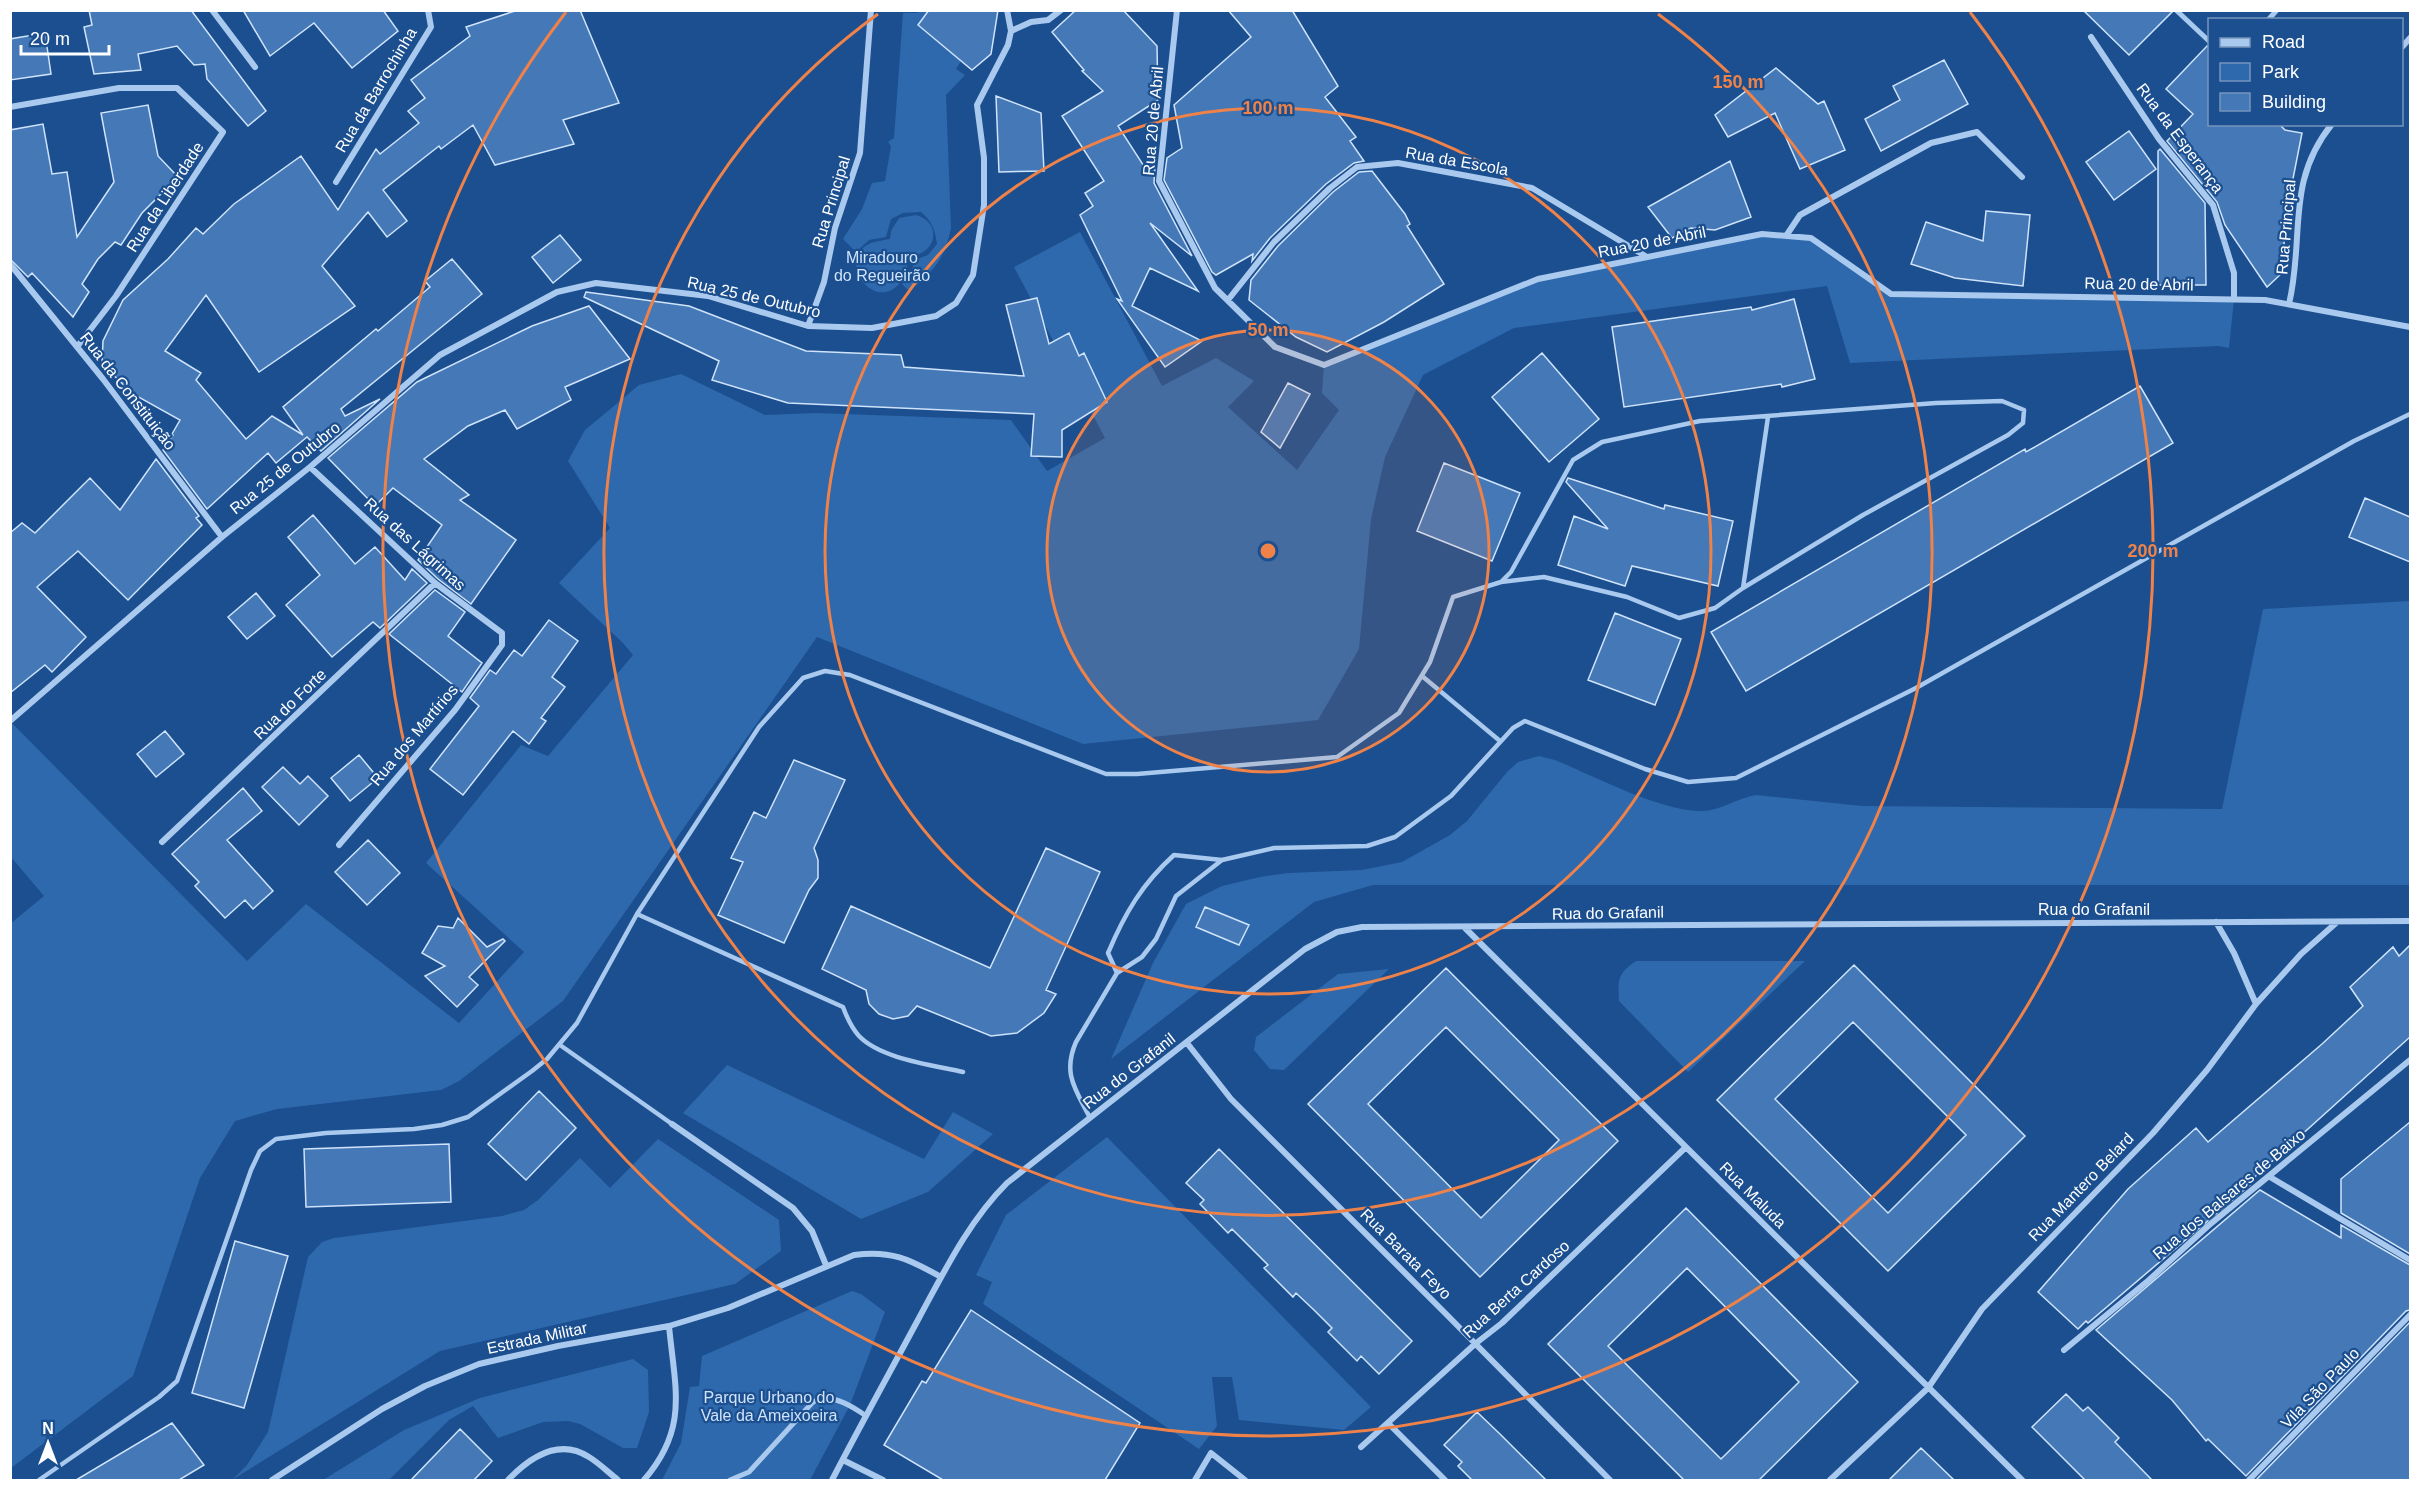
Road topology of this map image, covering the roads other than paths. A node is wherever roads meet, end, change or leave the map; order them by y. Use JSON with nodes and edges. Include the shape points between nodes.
{"nodes":[{"id":1,"x":212,"y":10,"type":"edge"},
{"id":2,"x":428,"y":10,"type":"edge"},
{"id":3,"x":871,"y":10,"type":"edge"},
{"id":4,"x":1007,"y":10,"type":"edge"},
{"id":5,"x":1061,"y":10,"type":"edge"},
{"id":6,"x":1177,"y":10,"type":"edge"},
{"id":7,"x":2176,"y":10,"type":"edge"},
{"id":8,"x":1011,"y":31,"type":"junction"},
{"id":9,"x":2091,"y":37,"type":"dead end"},
{"id":10,"x":2208,"y":40,"type":"edge"},
{"id":11,"x":255,"y":67,"type":"dead end"},
{"id":12,"x":10,"y":107,"type":"edge"},
{"id":13,"x":2330,"y":126,"type":"edge"},
{"id":14,"x":2022,"y":177,"type":"dead end"},
{"id":15,"x":336,"y":182,"type":"dead end"},
{"id":16,"x":1786,"y":236,"type":"junction"},
{"id":17,"x":1647,"y":257,"type":"junction"},
{"id":18,"x":10,"y":264,"type":"edge"},
{"id":19,"x":2234,"y":299,"type":"junction"},
{"id":20,"x":1228,"y":300,"type":"junction"},
{"id":21,"x":2289,"y":304,"type":"junction"},
{"id":22,"x":808,"y":326,"type":"junction"},
{"id":23,"x":2410,"y":327,"type":"edge"},
{"id":24,"x":77,"y":347,"type":"junction"},
{"id":25,"x":2410,"y":414,"type":"edge"},
{"id":26,"x":1768,"y":417,"type":"junction"},
{"id":27,"x":310,"y":467,"type":"junction"},
{"id":28,"x":222,"y":537,"type":"junction"},
{"id":29,"x":1501,"y":582,"type":"junction"},
{"id":30,"x":435,"y":583,"type":"junction"},
{"id":31,"x":1743,"y":588,"type":"junction"},
{"id":32,"x":503,"y":638,"type":"joint"},
{"id":33,"x":1422,"y":676,"type":"junction"},
{"id":34,"x":10,"y":721,"type":"edge"},
{"id":35,"x":1500,"y":741,"type":"junction"},
{"id":36,"x":162,"y":842,"type":"dead end"},
{"id":37,"x":339,"y":845,"type":"dead end"},
{"id":38,"x":1222,"y":860,"type":"junction"},
{"id":39,"x":637,"y":914,"type":"junction"},
{"id":40,"x":2410,"y":921,"type":"edge"},
{"id":41,"x":2216,"y":922,"type":"junction"},
{"id":42,"x":2336,"y":923,"type":"junction"},
{"id":43,"x":1465,"y":928,"type":"junction"},
{"id":44,"x":1117,"y":973,"type":"junction"},
{"id":45,"x":2256,"y":1004,"type":"junction"},
{"id":46,"x":1187,"y":1043,"type":"junction"},
{"id":47,"x":560,"y":1045,"type":"junction"},
{"id":48,"x":2410,"y":1060,"type":"edge"},
{"id":49,"x":963,"y":1072,"type":"dead end"},
{"id":50,"x":1090,"y":1118,"type":"junction"},
{"id":51,"x":672,"y":1124,"type":"joint"},
{"id":52,"x":1686,"y":1147,"type":"junction"},
{"id":53,"x":2270,"y":1177,"type":"junction"},
{"id":54,"x":2410,"y":1260,"type":"edge"},
{"id":55,"x":826,"y":1265,"type":"junction"},
{"id":56,"x":941,"y":1277,"type":"junction"},
{"id":57,"x":2410,"y":1315,"type":"edge"},
{"id":58,"x":669,"y":1326,"type":"junction"},
{"id":59,"x":1475,"y":1344,"type":"junction"},
{"id":60,"x":2064,"y":1350,"type":"dead end"},
{"id":61,"x":1928,"y":1388,"type":"junction"},
{"id":62,"x":866,"y":1416,"type":"junction"},
{"id":63,"x":1389,"y":1424,"type":"junction"},
{"id":64,"x":1361,"y":1447,"type":"dead end"},
{"id":65,"x":843,"y":1460,"type":"junction"},
{"id":66,"x":749,"y":1472,"type":"junction"},
{"id":67,"x":39,"y":1480,"type":"edge"},
{"id":68,"x":272,"y":1480,"type":"edge"},
{"id":69,"x":508,"y":1480,"type":"edge"},
{"id":70,"x":618,"y":1480,"type":"edge"},
{"id":71,"x":644,"y":1480,"type":"edge"},
{"id":72,"x":730,"y":1480,"type":"edge"},
{"id":73,"x":746,"y":1480,"type":"edge"},
{"id":74,"x":832,"y":1480,"type":"edge"},
{"id":75,"x":883,"y":1480,"type":"edge"},
{"id":76,"x":1195,"y":1480,"type":"edge"},
{"id":77,"x":1245,"y":1480,"type":"edge"},
{"id":78,"x":1445,"y":1480,"type":"edge"},
{"id":79,"x":1610,"y":1480,"type":"edge"},
{"id":80,"x":1830,"y":1480,"type":"edge"},
{"id":81,"x":2022,"y":1480,"type":"edge"},
{"id":82,"x":2249,"y":1480,"type":"edge"}],
"edges":[{"from":1,"to":11,"type":"street"},
{"from":2,"to":15,"type":"street","name":"Rua da Barrochinha","via":[[431,27]]},
{"from":3,"to":22,"type":"street","name":"Rua Principal","via":[[860,153]]},
{"from":4,"to":8,"type":"street"},
{"from":5,"to":8,"type":"street","via":[[1048,20]]},
{"from":6,"to":20,"type":"street","name":"Rua 20 de Abril","via":[[1159,180],[1215,288]]},
{"from":7,"to":10,"type":"street"},
{"from":8,"to":22,"type":"street","name":"Rua 25 de Outubro","via":[[1008,45],[977,105],[984,158],[984,205],[973,275],[967,288],[956,303],[936,316],[872,328]]},
{"from":9,"to":19,"type":"street","name":"Rua da Esperança","via":[[2159,139],[2213,205],[2234,273]]},
{"from":12,"to":24,"type":"street","name":"Rua da Liberdade","via":[[119,88],[177,88],[224,132],[116,296]]},
{"from":13,"to":21,"type":"street","name":"Rua Principal","via":[[2305,170],[2299,198],[2296,277]]},
{"from":14,"to":16,"type":"street","via":[[1977,132],[1931,143],[1800,215]]},
{"from":16,"to":17,"type":"street","name":"Rua 20 de Abril","via":[[1762,234]]},
{"from":16,"to":19,"type":"street","name":"Rua 20 de Abril","via":[[1811,238],[1892,294]]},
{"from":17,"to":20,"type":"street","name":"Rua 20 de Abril","via":[[1538,279],[1324,365],[1275,347]]},
{"from":17,"to":20,"type":"street","name":"Rua da Escola","via":[[1532,188],[1398,163],[1357,167],[1274,242]]},
{"from":18,"to":24,"type":"street","name":"Rua da Constituição"},
{"from":19,"to":21,"type":"street","name":"Rua 20 de Abril"},
{"from":21,"to":23,"type":"street","name":"Rua 20 de Abril"},
{"from":22,"to":27,"type":"street","name":"Rua 25 de Outubro","via":[[708,296],[596,283],[557,292],[440,355]]},
{"from":24,"to":28,"type":"street","name":"Rua da Constituição"},
{"from":25,"to":35,"type":"lane","via":[[2354,441],[1916,688],[1736,778],[1688,782],[1525,721]]},
{"from":26,"to":29,"type":"lane","via":[[1700,421],[1602,442],[1573,460],[1511,572]]},
{"from":26,"to":31,"type":"lane"},
{"from":26,"to":31,"type":"lane","via":[[2002,401],[2024,410],[2023,423],[2008,435],[1863,515]]},
{"from":27,"to":28,"type":"street","name":"Rua 25 de Outubro"},
{"from":27,"to":30,"type":"street","name":"Rua das Lágrimas"},
{"from":28,"to":34,"type":"street","name":"Rua 25 de Outubro"},
{"from":29,"to":31,"type":"lane","via":[[1544,578],[1627,597],[1679,618],[1714,608]]},
{"from":29,"to":33,"type":"lane","via":[[1453,597]]},
{"from":30,"to":32,"type":"street","name":"Rua das Lágrimas","via":[[502,633]]},
{"from":30,"to":36,"type":"street","name":"Rua do Forte"},
{"from":32,"to":37,"type":"street","name":"Rua dos Martírios","via":[[502,645],[454,710]]},
{"from":33,"to":35,"type":"lane"},
{"from":33,"to":39,"type":"lane","via":[[1399,713],[1337,757],[1106,774],[850,675],[825,671],[803,678],[759,727]]},
{"from":35,"to":38,"type":"lane","via":[[1451,796],[1395,837],[1367,846],[1274,848]]},
{"from":38,"to":44,"type":"lane","via":[[1176,896],[1156,939],[1142,957]]},
{"from":38,"to":44,"type":"lane","via":[[1174,855],[1153,874],[1124,916],[1108,953]]},
{"from":39,"to":47,"type":"lane","via":[[577,1023]]},
{"from":39,"to":49,"type":"lane","via":[[843,1007],[860,1037],[887,1053]]},
{"from":40,"to":42,"type":"street","name":"Rua do Grafanil"},
{"from":41,"to":42,"type":"street","name":"Rua do Grafanil"},
{"from":41,"to":43,"type":"street","name":"Rua do Grafanil"},
{"from":41,"to":45,"type":"street"},
{"from":42,"to":45,"type":"street","name":"Rua Mantero Belard","via":[[2301,954]]},
{"from":43,"to":46,"type":"street","name":"Rua do Grafanil","via":[[1362,927],[1337,932],[1305,949]]},
{"from":43,"to":52,"type":"street","name":"Rua Maluda"},
{"from":44,"to":50,"type":"lane","via":[[1071,1054],[1070,1079]]},
{"from":45,"to":61,"type":"street","name":"Rua Mantero Belard","via":[[2207,1070],[2152,1133],[1982,1309]]},
{"from":46,"to":50,"type":"street","name":"Rua do Grafanil"},
{"from":46,"to":59,"type":"street","name":"Rua Barata Feyo","via":[[1246,1114]]},
{"from":47,"to":51,"type":"lane"},
{"from":47,"to":67,"type":"lane","via":[[468,1118],[414,1129],[276,1139],[260,1151],[177,1381]]},
{"from":48,"to":53,"type":"street","name":"Rua dos Balsares de Baixo"},
{"from":50,"to":56,"type":"street","name":"Rua do Grafanil","via":[[993,1197]]},
{"from":51,"to":55,"type":"street","via":[[793,1208],[812,1232]]},
{"from":52,"to":59,"type":"street","name":"Rua Berta Cardoso","via":[[1502,1323]]},
{"from":52,"to":61,"type":"street","name":"Rua Maluda"},
{"from":53,"to":54,"type":"street"},
{"from":53,"to":60,"type":"street","name":"Rua dos Balsares de Baixo"},
{"from":55,"to":56,"type":"street","name":"Estrada Militar","via":[[873,1252],[916,1263]]},
{"from":55,"to":58,"type":"street","name":"Estrada Militar","via":[[728,1308]]},
{"from":56,"to":62,"type":"street"},
{"from":57,"to":82,"type":"street","name":"Vila São Paulo"},
{"from":58,"to":68,"type":"street","name":"Estrada Militar","via":[[479,1364],[382,1409]]},
{"from":58,"to":71,"type":"street","via":[[676,1415],[671,1441]]},
{"from":59,"to":63,"type":"street","name":"Rua Berta Cardoso"},
{"from":59,"to":79,"type":"street","name":"Rua Barata Feyo"},
{"from":61,"to":80,"type":"street","name":"Rua Mantero Belard"},
{"from":61,"to":81,"type":"street","name":"Rua Maluda"},
{"from":62,"to":65,"type":"street"},
{"from":62,"to":66,"type":"street","via":[[852,1406],[821,1397]]},
{"from":63,"to":64,"type":"street","name":"Rua Berta Cardoso"},
{"from":63,"to":78,"type":"street"},
{"from":65,"to":74,"type":"street"},
{"from":65,"to":75,"type":"street"},
{"from":66,"to":72,"type":"street"},
{"from":66,"to":73,"type":"street"},
{"from":69,"to":70,"type":"street","via":[[543,1452],[565,1449],[588,1455]]},
{"from":76,"to":77,"type":"street","via":[[1211,1453]]}]}
